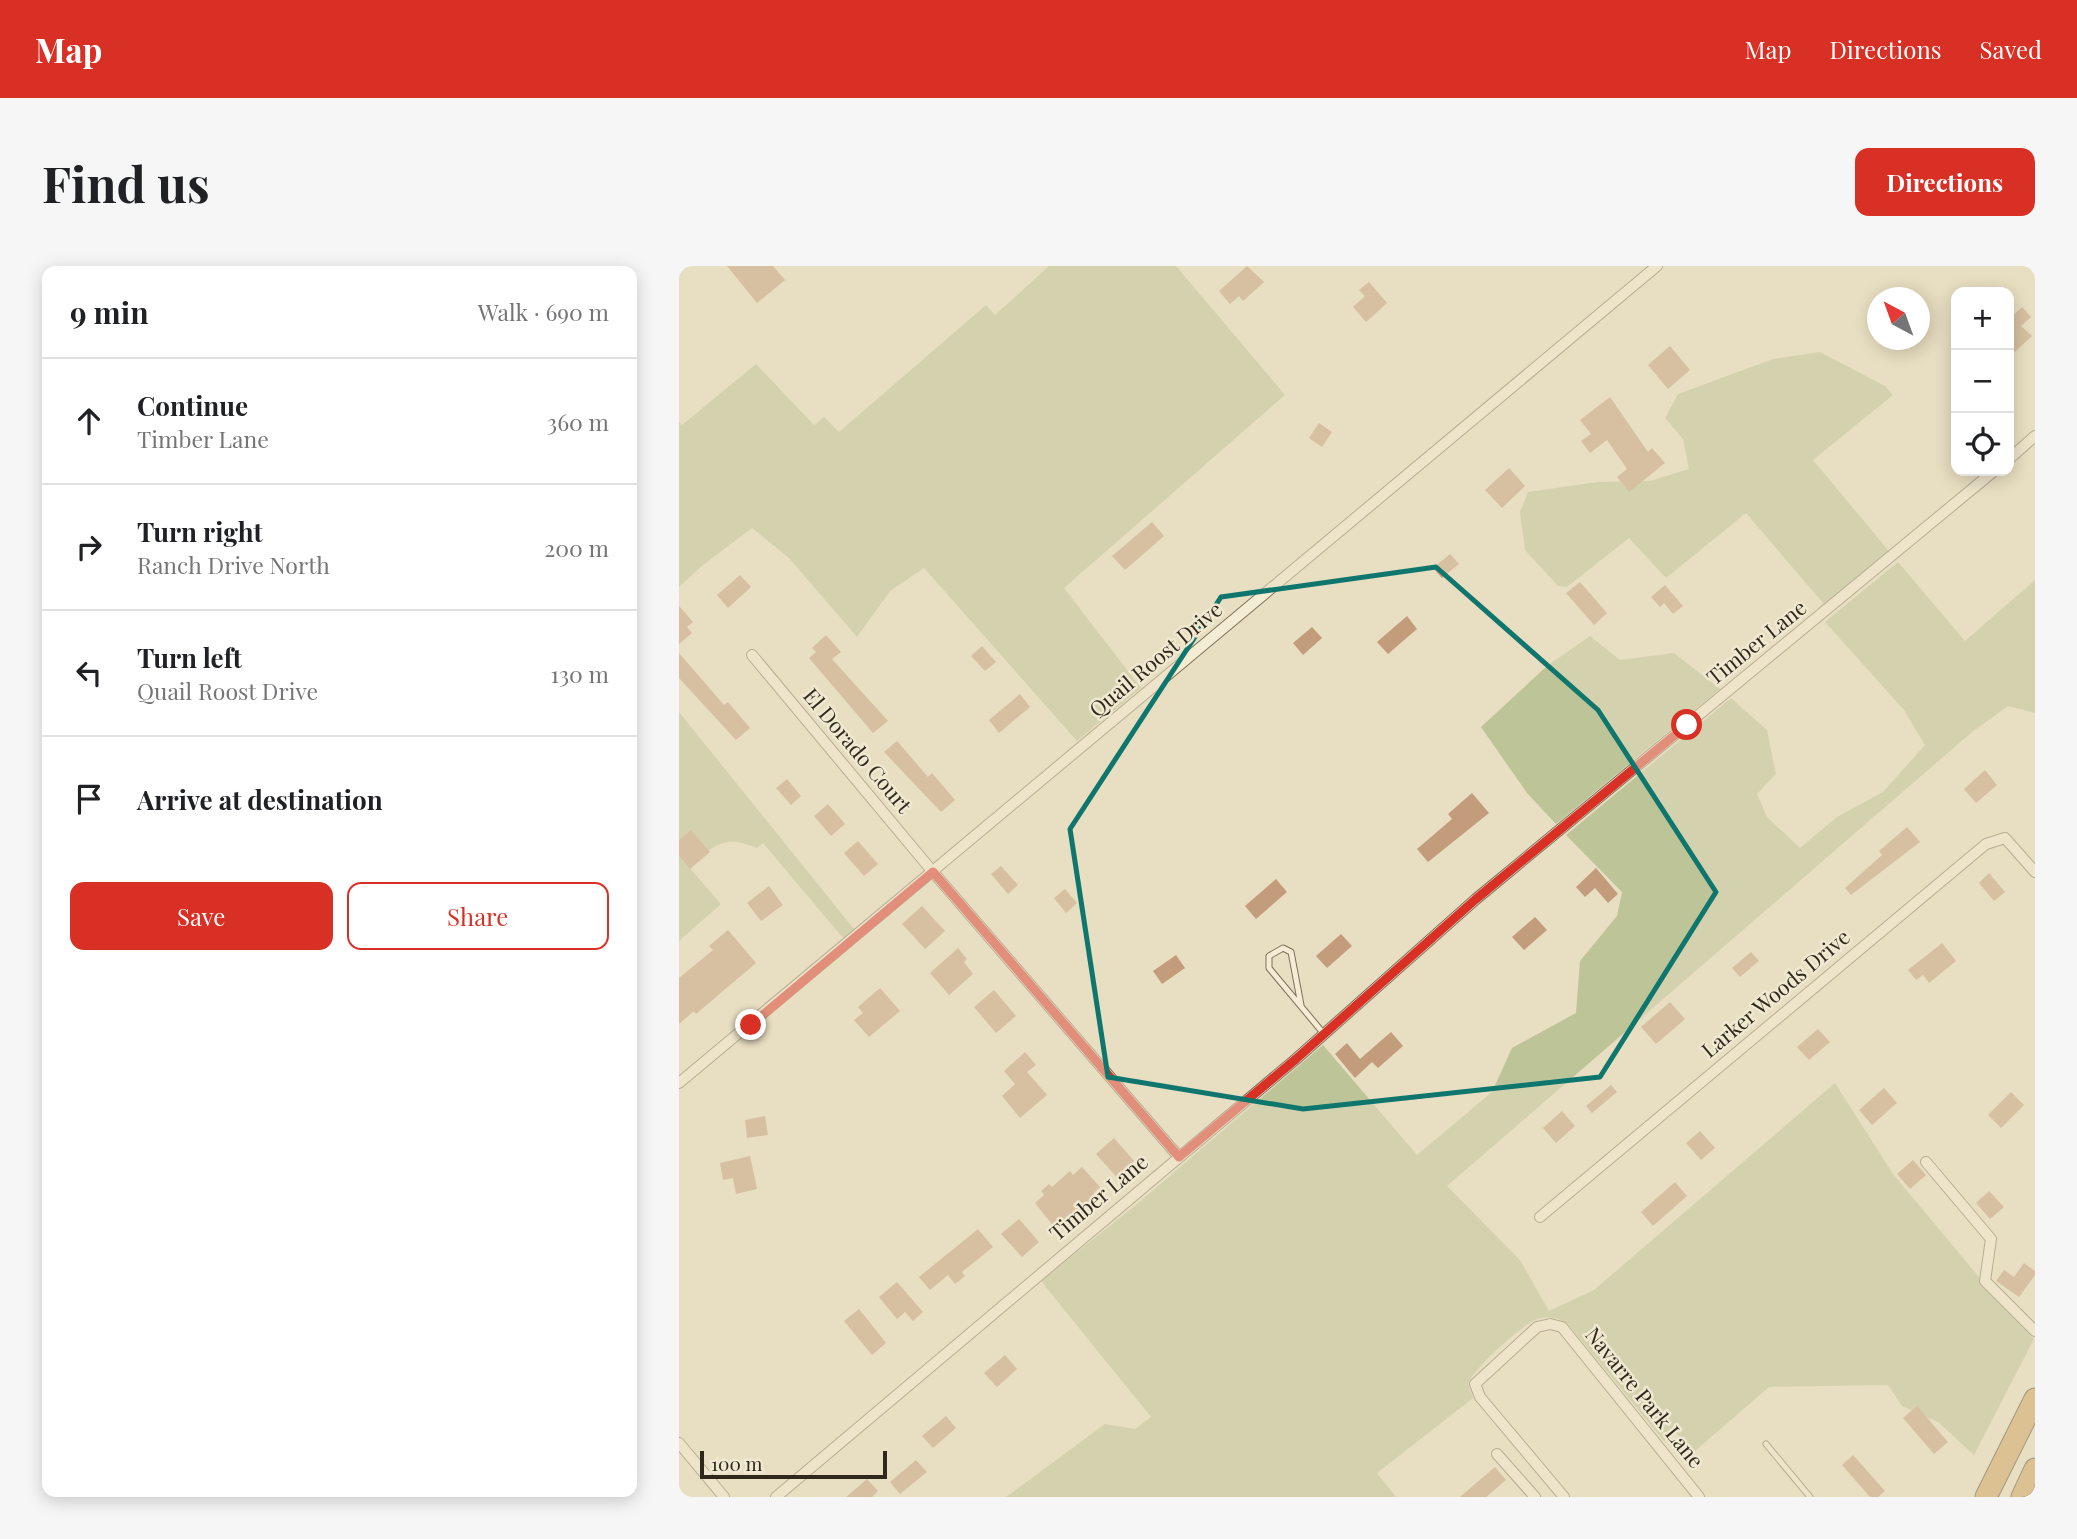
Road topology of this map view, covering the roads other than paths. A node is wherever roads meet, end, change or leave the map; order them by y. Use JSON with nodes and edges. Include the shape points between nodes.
{"nodes":[{"id":1,"x":1657,"y":266,"type":"edge"},
{"id":2,"x":2035,"y":436,"type":"edge"},
{"id":3,"x":2014,"y":454,"type":"edge"},
{"id":4,"x":1988,"y":476,"type":"edge"},
{"id":5,"x":752,"y":655,"type":"dead end"},
{"id":6,"x":933,"y":872,"type":"junction"},
{"id":7,"x":2035,"y":872,"type":"edge"},
{"id":8,"x":1301,"y":1005,"type":"junction"},
{"id":9,"x":1324,"y":1034,"type":"junction"},
{"id":10,"x":679,"y":1083,"type":"edge"},
{"id":11,"x":1179,"y":1157,"type":"junction"},
{"id":12,"x":1926,"y":1162,"type":"dead end"},
{"id":13,"x":1540,"y":1217,"type":"dead end"},
{"id":14,"x":2035,"y":1331,"type":"edge"},
{"id":15,"x":2035,"y":1399,"type":"edge"},
{"id":16,"x":679,"y":1443,"type":"edge"},
{"id":17,"x":1766,"y":1444,"type":"dead end"},
{"id":18,"x":1497,"y":1454,"type":"dead end"},
{"id":19,"x":2035,"y":1469,"type":"edge"},
{"id":20,"x":724,"y":1497,"type":"edge"},
{"id":21,"x":776,"y":1497,"type":"edge"},
{"id":22,"x":1535,"y":1497,"type":"edge"},
{"id":23,"x":1564,"y":1497,"type":"edge"},
{"id":24,"x":1699,"y":1497,"type":"edge"},
{"id":25,"x":1810,"y":1497,"type":"edge"},
{"id":26,"x":1986,"y":1497,"type":"edge"},
{"id":27,"x":2022,"y":1497,"type":"edge"}],
"edges":[{"from":1,"to":6,"type":"street","name":"Quail Roost Drive"},
{"from":2,"to":3,"type":"street"},
{"from":4,"to":9,"type":"street","name":"Timber Lane","via":[[1476,899]]},
{"from":5,"to":6,"type":"street","name":"El Dorado Court"},
{"from":6,"to":10,"type":"street","name":"Quail Roost Drive"},
{"from":6,"to":11,"type":"street","name":"El Dorado Court"},
{"from":7,"to":13,"type":"street","name":"Larker Woods Drive","via":[[2005,838],[1986,844]]},
{"from":8,"to":8,"type":"lane","via":[[1269,968],[1269,956],[1276,949],[1291,952]]},
{"from":8,"to":9,"type":"lane"},
{"from":9,"to":11,"type":"street","name":"Timber Lane"},
{"from":11,"to":21,"type":"street","name":"Timber Lane"},
{"from":12,"to":14,"type":"street","via":[[1991,1239],[1985,1280]]},
{"from":15,"to":26,"type":"highway"},
{"from":16,"to":20,"type":"street"},
{"from":17,"to":25,"type":"lane"},
{"from":18,"to":22,"type":"street"},
{"from":19,"to":27,"type":"highway"},
{"from":23,"to":24,"type":"street","name":"Navarre Park Lane","via":[[1480,1397],[1475,1384],[1537,1327],[1549,1324],[1562,1326]]}]}
